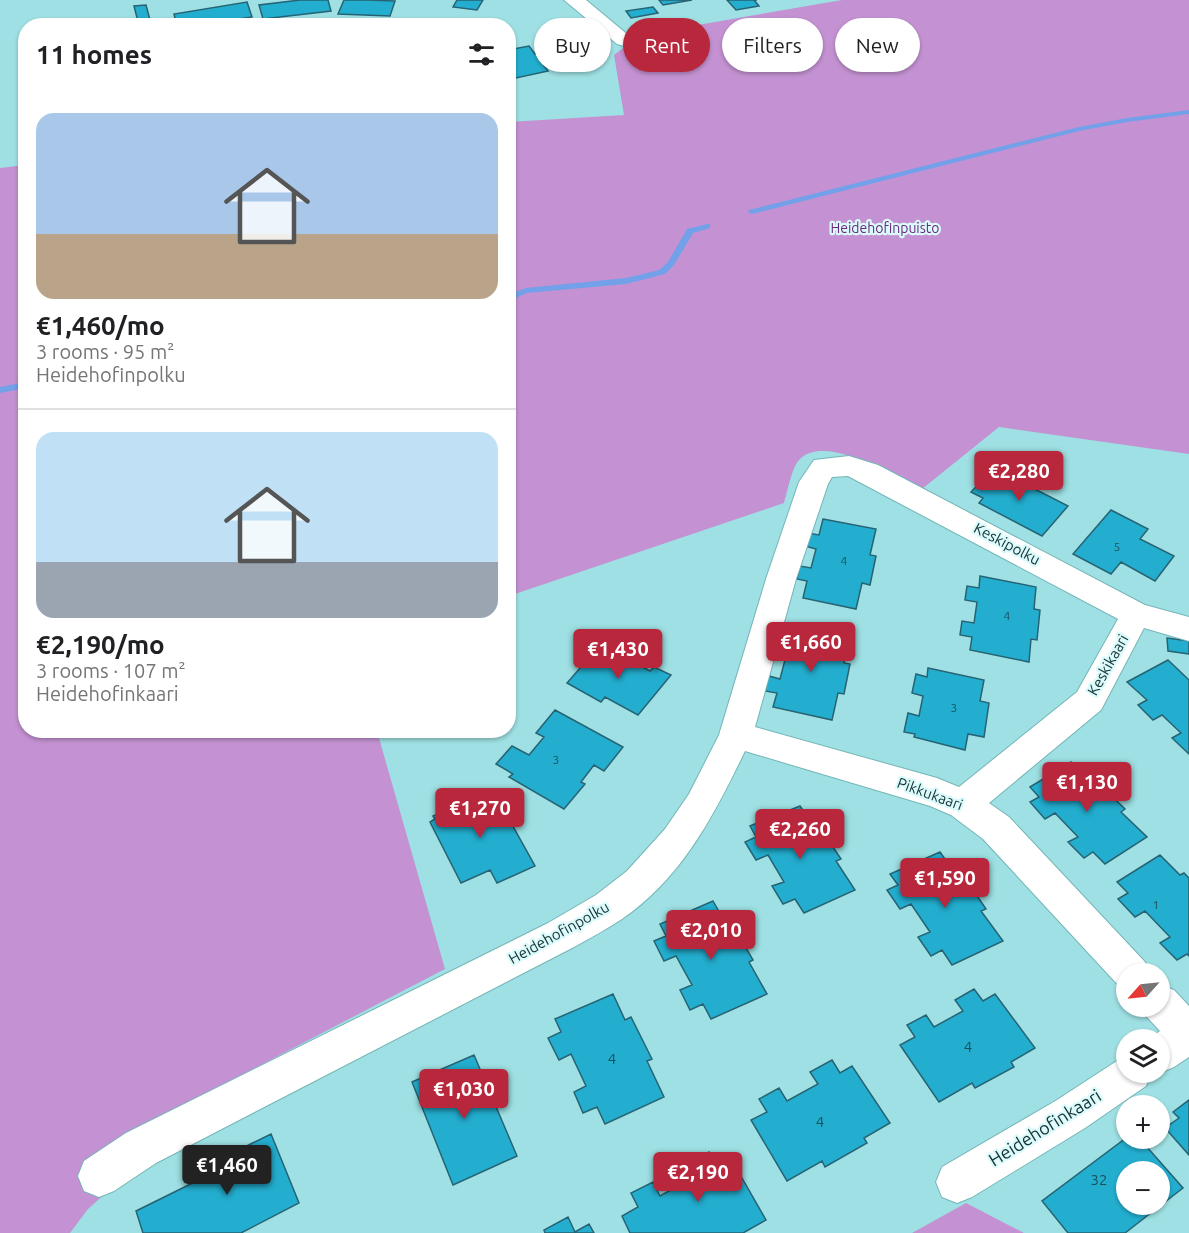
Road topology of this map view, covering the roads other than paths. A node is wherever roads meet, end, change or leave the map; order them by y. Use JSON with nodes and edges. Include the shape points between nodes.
{"nodes":[{"id":1,"x":574,"y":0,"type":"edge"},
{"id":2,"x":623,"y":39,"type":"edge"},
{"id":3,"x":824,"y":467,"type":"joint"},
{"id":4,"x":1136,"y":614,"type":"junction"},
{"id":5,"x":1189,"y":628,"type":"edge"},
{"id":6,"x":736,"y":735,"type":"junction"},
{"id":7,"x":963,"y":804,"type":"junction"},
{"id":8,"x":1122,"y":963,"type":"edge"},
{"id":9,"x":1170,"y":1014,"type":"edge"},
{"id":10,"x":1189,"y":1034,"type":"edge"},
{"id":11,"x":1170,"y":1047,"type":"edge"},
{"id":12,"x":1116,"y":1083,"type":"edge"},
{"id":13,"x":99,"y":1176,"type":"dead end"},
{"id":14,"x":957,"y":1182,"type":"dead end"}],
"edges":[{"from":1,"to":2,"type":"street"},
{"from":3,"to":4,"type":"street","name":"Keskipolku","via":[[849,466],[868,472]]},
{"from":3,"to":6,"type":"street","name":"Heidehofinpolku","via":[[814,482],[781,579]]},
{"from":4,"to":5,"type":"street","name":"Keskipolku"},
{"from":4,"to":7,"type":"street","name":"Keskikaari","via":[[1089,701]]},
{"from":6,"to":7,"type":"street","name":"Pikkukaari"},
{"from":6,"to":13,"type":"street","name":"Heidehofinpolku","via":[[701,805],[678,840],[640,882],[609,907],[141,1148]]},
{"from":7,"to":8,"type":"street","name":"Pikkukaari","via":[[996,828]]},
{"from":9,"to":10,"type":"street"},
{"from":10,"to":11,"type":"street"},
{"from":12,"to":14,"type":"street","name":"Heidehofinkaari"}]}
